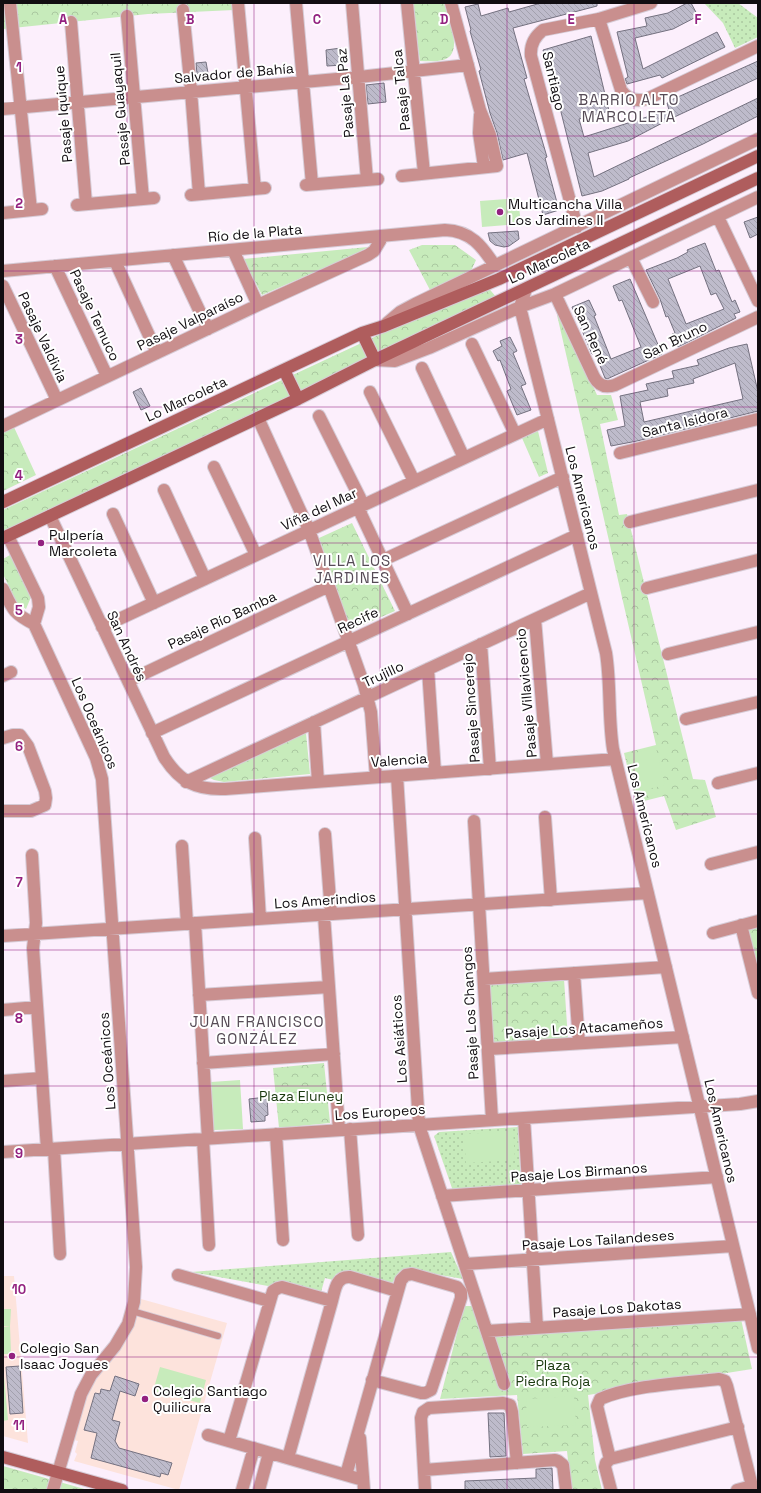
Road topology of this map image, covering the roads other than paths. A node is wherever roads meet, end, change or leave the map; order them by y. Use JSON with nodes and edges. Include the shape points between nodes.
{"nodes":[{"id":1,"x":10,"y":3,"type":"edge"},
{"id":2,"x":238,"y":3,"type":"edge"},
{"id":3,"x":296,"y":3,"type":"edge"},
{"id":4,"x":352,"y":3,"type":"edge"},
{"id":5,"x":408,"y":3,"type":"edge"},
{"id":6,"x":451,"y":3,"type":"edge"},
{"id":7,"x":651,"y":3,"type":"edge"},
{"id":8,"x":183,"y":10,"type":"dead end"},
{"id":9,"x":127,"y":16,"type":"dead end"},
{"id":10,"x":598,"y":18,"type":"junction"},
{"id":11,"x":70,"y":22,"type":"dead end"},
{"id":12,"x":758,"y":46,"type":"edge"},
{"id":13,"x":468,"y":65,"type":"junction"},
{"id":14,"x":414,"y":71,"type":"junction"},
{"id":15,"x":359,"y":77,"type":"junction"},
{"id":16,"x":302,"y":82,"type":"junction"},
{"id":17,"x":246,"y":86,"type":"junction"},
{"id":18,"x":191,"y":91,"type":"junction"},
{"id":19,"x":134,"y":96,"type":"junction"},
{"id":20,"x":77,"y":102,"type":"junction"},
{"id":21,"x":21,"y":107,"type":"junction"},
{"id":22,"x":3,"y":109,"type":"edge"},
{"id":23,"x":480,"y":110,"type":"junction"},
{"id":24,"x":758,"y":139,"type":"edge"},
{"id":25,"x":758,"y":156,"type":"edge"},
{"id":26,"x":484,"y":167,"type":"junction"},
{"id":27,"x":424,"y":173,"type":"junction"},
{"id":28,"x":402,"y":176,"type":"dead end"},
{"id":29,"x":758,"y":178,"type":"edge"},
{"id":30,"x":758,"y":198,"type":"edge"},
{"id":31,"x":82,"y":204,"type":"joint"},
{"id":32,"x":3,"y":213,"type":"edge"},
{"id":33,"x":718,"y":217,"type":"junction"},
{"id":34,"x":577,"y":227,"type":"junction"},
{"id":35,"x":382,"y":236,"type":"junction"},
{"id":36,"x":233,"y":250,"type":"junction"},
{"id":37,"x":173,"y":255,"type":"junction"},
{"id":38,"x":631,"y":258,"type":"junction"},
{"id":39,"x":114,"y":261,"type":"junction"},
{"id":40,"x":55,"y":266,"type":"junction"},
{"id":41,"x":495,"y":266,"type":"junction"},
{"id":42,"x":3,"y":271,"type":"edge"},
{"id":43,"x":3,"y":286,"type":"edge"},
{"id":44,"x":526,"y":289,"type":"junction"},
{"id":45,"x":555,"y":294,"type":"junction"},
{"id":46,"x":758,"y":301,"type":"edge"},
{"id":47,"x":653,"y":302,"type":"dead end"},
{"id":48,"x":258,"y":304,"type":"junction"},
{"id":49,"x":520,"y":307,"type":"junction"},
{"id":50,"x":758,"y":317,"type":"edge"},
{"id":51,"x":384,"y":326,"type":"junction"},
{"id":52,"x":208,"y":329,"type":"junction"},
{"id":53,"x":362,"y":333,"type":"junction"},
{"id":54,"x":472,"y":344,"type":"dead end"},
{"id":55,"x":157,"y":353,"type":"junction"},
{"id":56,"x":375,"y":360,"type":"junction"},
{"id":57,"x":422,"y":368,"type":"dead end"},
{"id":58,"x":284,"y":370,"type":"junction"},
{"id":59,"x":107,"y":376,"type":"junction"},
{"id":60,"x":603,"y":386,"type":"joint"},
{"id":61,"x":370,"y":392,"type":"dead end"},
{"id":62,"x":298,"y":399,"type":"junction"},
{"id":63,"x":57,"y":400,"type":"junction"},
{"id":64,"x":319,"y":416,"type":"dead end"},
{"id":65,"x":258,"y":418,"type":"junction"},
{"id":66,"x":548,"y":419,"type":"junction"},
{"id":67,"x":758,"y":419,"type":"edge"},
{"id":68,"x":4,"y":422,"type":"edge"},
{"id":69,"x":515,"y":434,"type":"junction"},
{"id":70,"x":620,"y":453,"type":"dead end"},
{"id":71,"x":464,"y":458,"type":"junction"},
{"id":72,"x":214,"y":468,"type":"dead end"},
{"id":73,"x":563,"y":477,"type":"junction"},
{"id":74,"x":414,"y":481,"type":"junction"},
{"id":75,"x":164,"y":490,"type":"dead end"},
{"id":76,"x":758,"y":490,"type":"edge"},
{"id":77,"x":3,"y":502,"type":"edge"},
{"id":78,"x":360,"y":506,"type":"junction"},
{"id":79,"x":113,"y":514,"type":"dead end"},
{"id":80,"x":50,"y":516,"type":"junction"},
{"id":81,"x":630,"y":522,"type":"dead end"},
{"id":82,"x":309,"y":530,"type":"junction"},
{"id":83,"x":577,"y":535,"type":"junction"},
{"id":84,"x":5,"y":537,"type":"edge"},
{"id":85,"x":256,"y":555,"type":"junction"},
{"id":86,"x":383,"y":560,"type":"junction"},
{"id":87,"x":758,"y":560,"type":"edge"},
{"id":88,"x":205,"y":579,"type":"junction"},
{"id":89,"x":329,"y":586,"type":"junction"},
{"id":90,"x":3,"y":588,"type":"edge"},
{"id":91,"x":647,"y":588,"type":"dead end"},
{"id":92,"x":592,"y":593,"type":"junction"},
{"id":93,"x":154,"y":602,"type":"junction"},
{"id":94,"x":408,"y":614,"type":"junction"},
{"id":95,"x":535,"y":619,"type":"junction"},
{"id":96,"x":34,"y":624,"type":"junction"},
{"id":97,"x":102,"y":627,"type":"junction"},
{"id":98,"x":758,"y":632,"type":"edge"},
{"id":99,"x":349,"y":641,"type":"junction"},
{"id":100,"x":481,"y":644,"type":"junction"},
{"id":101,"x":668,"y":654,"type":"dead end"},
{"id":102,"x":428,"y":669,"type":"junction"},
{"id":103,"x":128,"y":681,"type":"junction"},
{"id":104,"x":368,"y":697,"type":"junction"},
{"id":105,"x":758,"y":702,"type":"edge"},
{"id":106,"x":686,"y":719,"type":"dead end"},
{"id":107,"x":314,"y":722,"type":"junction"},
{"id":108,"x":152,"y":733,"type":"junction"},
{"id":109,"x":3,"y":738,"type":"edge"},
{"id":110,"x":616,"y":759,"type":"junction"},
{"id":111,"x":547,"y":764,"type":"junction"},
{"id":112,"x":490,"y":769,"type":"junction"},
{"id":113,"x":435,"y":773,"type":"junction"},
{"id":114,"x":758,"y":773,"type":"edge"},
{"id":115,"x":397,"y":776,"type":"junction"},
{"id":116,"x":376,"y":777,"type":"junction"},
{"id":117,"x":186,"y":782,"type":"junction"},
{"id":118,"x":318,"y":782,"type":"junction"},
{"id":119,"x":718,"y":783,"type":"dead end"},
{"id":120,"x":3,"y":812,"type":"edge"},
{"id":121,"x":545,"y":817,"type":"dead end"},
{"id":122,"x":474,"y":821,"type":"dead end"},
{"id":123,"x":325,"y":834,"type":"dead end"},
{"id":124,"x":255,"y":838,"type":"dead end"},
{"id":125,"x":182,"y":846,"type":"dead end"},
{"id":126,"x":758,"y":852,"type":"edge"},
{"id":127,"x":32,"y":855,"type":"dead end"},
{"id":128,"x":711,"y":864,"type":"dead end"},
{"id":129,"x":648,"y":893,"type":"junction"},
{"id":130,"x":551,"y":900,"type":"junction"},
{"id":131,"x":479,"y":904,"type":"junction"},
{"id":132,"x":406,"y":909,"type":"junction"},
{"id":133,"x":327,"y":915,"type":"junction"},
{"id":134,"x":260,"y":919,"type":"junction"},
{"id":135,"x":758,"y":921,"type":"edge"},
{"id":136,"x":191,"y":924,"type":"junction"},
{"id":137,"x":741,"y":925,"type":"junction"},
{"id":138,"x":113,"y":929,"type":"junction"},
{"id":139,"x":713,"y":932,"type":"dead end"},
{"id":140,"x":35,"y":934,"type":"junction"},
{"id":141,"x":3,"y":936,"type":"edge"},
{"id":142,"x":666,"y":967,"type":"junction"},
{"id":143,"x":574,"y":973,"type":"junction"},
{"id":144,"x":484,"y":979,"type":"junction"},
{"id":145,"x":329,"y":987,"type":"junction"},
{"id":146,"x":758,"y":993,"type":"edge"},
{"id":147,"x":199,"y":995,"type":"junction"},
{"id":148,"x":38,"y":1007,"type":"junction"},
{"id":149,"x":3,"y":1010,"type":"edge"},
{"id":150,"x":683,"y":1037,"type":"junction"},
{"id":151,"x":579,"y":1043,"type":"junction"},
{"id":152,"x":488,"y":1049,"type":"junction"},
{"id":153,"x":334,"y":1054,"type":"junction"},
{"id":154,"x":203,"y":1063,"type":"junction"},
{"id":155,"x":42,"y":1078,"type":"junction"},
{"id":156,"x":3,"y":1081,"type":"edge"},
{"id":157,"x":758,"y":1101,"type":"edge"},
{"id":158,"x":700,"y":1106,"type":"junction"},
{"id":159,"x":524,"y":1118,"type":"junction"},
{"id":160,"x":492,"y":1120,"type":"junction"},
{"id":161,"x":419,"y":1125,"type":"junction"},
{"id":162,"x":345,"y":1130,"type":"junction"},
{"id":163,"x":276,"y":1134,"type":"junction"},
{"id":164,"x":205,"y":1139,"type":"junction"},
{"id":165,"x":128,"y":1144,"type":"junction"},
{"id":166,"x":51,"y":1149,"type":"junction"},
{"id":167,"x":3,"y":1152,"type":"edge"},
{"id":168,"x":717,"y":1178,"type":"junction"},
{"id":169,"x":529,"y":1190,"type":"junction"},
{"id":170,"x":442,"y":1196,"type":"junction"},
{"id":171,"x":358,"y":1235,"type":"dead end"},
{"id":172,"x":283,"y":1240,"type":"dead end"},
{"id":173,"x":209,"y":1245,"type":"dead end"},
{"id":174,"x":733,"y":1246,"type":"junction"},
{"id":175,"x":60,"y":1254,"type":"dead end"},
{"id":176,"x":533,"y":1259,"type":"junction"},
{"id":177,"x":465,"y":1264,"type":"junction"},
{"id":178,"x":178,"y":1275,"type":"dead end"},
{"id":179,"x":398,"y":1290,"type":"junction"},
{"id":180,"x":269,"y":1301,"type":"junction"},
{"id":181,"x":332,"y":1301,"type":"junction"},
{"id":182,"x":132,"y":1310,"type":"junction"},
{"id":183,"x":750,"y":1314,"type":"junction"},
{"id":184,"x":537,"y":1328,"type":"junction"},
{"id":185,"x":487,"y":1331,"type":"junction"},
{"id":186,"x":218,"y":1336,"type":"dead end"},
{"id":187,"x":758,"y":1348,"type":"edge"},
{"id":188,"x":372,"y":1380,"type":"junction"},
{"id":189,"x":504,"y":1384,"type":"dead end"},
{"id":190,"x":738,"y":1427,"type":"junction"},
{"id":191,"x":359,"y":1429,"type":"junction"},
{"id":192,"x":208,"y":1435,"type":"dead end"},
{"id":193,"x":229,"y":1441,"type":"junction"},
{"id":194,"x":254,"y":1448,"type":"junction"},
{"id":195,"x":269,"y":1453,"type":"junction"},
{"id":196,"x":3,"y":1457,"type":"edge"},
{"id":197,"x":288,"y":1458,"type":"junction"},
{"id":198,"x":610,"y":1459,"type":"junction"},
{"id":199,"x":517,"y":1463,"type":"junction"},
{"id":200,"x":424,"y":1470,"type":"junction"},
{"id":201,"x":58,"y":1472,"type":"junction"},
{"id":202,"x":346,"y":1475,"type":"junction"},
{"id":203,"x":364,"y":1485,"type":"edge"},
{"id":204,"x":753,"y":1488,"type":"edge"},
{"id":205,"x":53,"y":1490,"type":"edge"},
{"id":206,"x":122,"y":1490,"type":"edge"},
{"id":207,"x":242,"y":1490,"type":"edge"},
{"id":208,"x":259,"y":1490,"type":"edge"},
{"id":209,"x":425,"y":1490,"type":"edge"},
{"id":210,"x":566,"y":1490,"type":"edge"},
{"id":211,"x":611,"y":1490,"type":"edge"},
{"id":212,"x":737,"y":1490,"type":"edge"}],
"edges":[{"from":1,"to":21,"type":"street"},
{"from":2,"to":17,"type":"street"},
{"from":3,"to":16,"type":"street"},
{"from":4,"to":15,"type":"street","name":"Pasaje La Paz"},
{"from":5,"to":14,"type":"street","name":"Pasaje Talca"},
{"from":6,"to":13,"type":"street"},
{"from":7,"to":10,"type":"street","name":"Santiago"},
{"from":8,"to":18,"type":"street"},
{"from":9,"to":19,"type":"street","name":"Pasaje Guayaquil"},
{"from":10,"to":12,"type":"street","via":[[621,90],[636,100],[647,98]]},
{"from":10,"to":34,"type":"street","name":"Santiago","via":[[543,30],[531,46],[531,56]]},
{"from":11,"to":20,"type":"street","name":"Pasaje Iquique"},
{"from":13,"to":14,"type":"street","name":"Salvador de Bahía"},
{"from":13,"to":23,"type":"street"},
{"from":14,"to":15,"type":"street","name":"Salvador de Bahía"},
{"from":14,"to":27,"type":"street","name":"Pasaje Talca"},
{"from":15,"to":16,"type":"street","name":"Salvador de Bahía"},
{"from":15,"to":16,"type":"street","name":"Pasaje La Paz","via":[[373,180],[309,184]]},
{"from":16,"to":17,"type":"street","name":"Salvador de Bahía"},
{"from":17,"to":18,"type":"street","name":"Salvador de Bahía"},
{"from":17,"to":18,"type":"street","via":[[260,188],[195,194]]},
{"from":18,"to":19,"type":"street","name":"Salvador de Bahía"},
{"from":19,"to":20,"type":"street","name":"Salvador de Bahía"},
{"from":19,"to":31,"type":"street","name":"Pasaje Guayaquil","via":[[149,198]]},
{"from":20,"to":21,"type":"street","name":"Salvador de Bahía"},
{"from":20,"to":31,"type":"street","name":"Pasaje Iquique"},
{"from":21,"to":22,"type":"street","name":"Salvador de Bahía"},
{"from":21,"to":32,"type":"street","via":[[36,210]]},
{"from":23,"to":26,"type":"street"},
{"from":23,"to":26,"type":"street","via":[[490,135],[497,166]]},
{"from":24,"to":34,"type":"street","name":"Lo Marcoleta"},
{"from":25,"to":51,"type":"main road","name":"Lo Marcoleta","via":[[499,279]]},
{"from":26,"to":27,"type":"street"},
{"from":27,"to":28,"type":"street"},
{"from":29,"to":44,"type":"main road","name":"Lo Marcoleta"},
{"from":30,"to":33,"type":"street","name":"Lo Marcoleta"},
{"from":33,"to":38,"type":"street","name":"Lo Marcoleta"},
{"from":33,"to":46,"type":"street"},
{"from":34,"to":41,"type":"street","name":"Lo Marcoleta"},
{"from":35,"to":36,"type":"street","name":"Río de la Plata"},
{"from":35,"to":41,"type":"street","name":"Río de la Plata","via":[[458,231],[478,243]]},
{"from":35,"to":48,"type":"street","name":"Pasaje Valparaíso","via":[[374,251],[368,255]]},
{"from":36,"to":37,"type":"street","name":"Río de la Plata"},
{"from":36,"to":48,"type":"street"},
{"from":37,"to":39,"type":"street","name":"Río de la Plata"},
{"from":37,"to":52,"type":"street"},
{"from":38,"to":45,"type":"street","name":"Lo Marcoleta"},
{"from":38,"to":47,"type":"street"},
{"from":39,"to":40,"type":"street","name":"Río de la Plata"},
{"from":39,"to":55,"type":"street"},
{"from":40,"to":42,"type":"street","name":"Río de la Plata"},
{"from":40,"to":59,"type":"street","name":"Pasaje Temuco"},
{"from":41,"to":51,"type":"street","name":"Lo Marcoleta","via":[[405,310]]},
{"from":43,"to":63,"type":"street","name":"Pasaje Valdivia"},
{"from":44,"to":49,"type":"street"},
{"from":44,"to":56,"type":"main road","name":"Lo Marcoleta"},
{"from":45,"to":49,"type":"street","name":"Lo Marcoleta"},
{"from":45,"to":60,"type":"street","name":"San René","via":[[596,381]]},
{"from":48,"to":52,"type":"street","name":"Pasaje Valparaíso"},
{"from":49,"to":56,"type":"street","name":"Lo Marcoleta","via":[[395,361]]},
{"from":49,"to":66,"type":"street","name":"Los Americanos"},
{"from":50,"to":60,"type":"street","name":"San Bruno","via":[[615,385]]},
{"from":51,"to":53,"type":"main road","name":"Lo Marcoleta"},
{"from":52,"to":55,"type":"street","name":"Pasaje Valparaíso"},
{"from":53,"to":56,"type":"main road"},
{"from":53,"to":58,"type":"main road","name":"Lo Marcoleta"},
{"from":54,"to":69,"type":"street"},
{"from":55,"to":59,"type":"street","name":"Pasaje Valparaíso"},
{"from":56,"to":62,"type":"main road","name":"Lo Marcoleta"},
{"from":57,"to":71,"type":"street"},
{"from":58,"to":62,"type":"main road"},
{"from":58,"to":77,"type":"main road","name":"Lo Marcoleta"},
{"from":59,"to":63,"type":"street","name":"Pasaje Valparaíso"},
{"from":61,"to":74,"type":"street"},
{"from":62,"to":65,"type":"main road","name":"Lo Marcoleta"},
{"from":63,"to":68,"type":"street","name":"Pasaje Valparaíso"},
{"from":64,"to":78,"type":"street","via":[[360,498]]},
{"from":65,"to":80,"type":"main road","name":"Lo Marcoleta"},
{"from":65,"to":82,"type":"street"},
{"from":66,"to":69,"type":"street","name":"Viña del Mar"},
{"from":66,"to":73,"type":"street","name":"Los Americanos"},
{"from":67,"to":70,"type":"street","name":"Santa Isidora"},
{"from":69,"to":71,"type":"street","name":"Viña del Mar"},
{"from":71,"to":74,"type":"street","name":"Viña del Mar"},
{"from":72,"to":85,"type":"street"},
{"from":73,"to":83,"type":"street","name":"Los Americanos"},
{"from":73,"to":86,"type":"street"},
{"from":74,"to":78,"type":"street","name":"Viña del Mar"},
{"from":75,"to":88,"type":"street"},
{"from":76,"to":81,"type":"street"},
{"from":78,"to":82,"type":"street","name":"Viña del Mar"},
{"from":78,"to":86,"type":"street","via":[[361,514]]},
{"from":79,"to":93,"type":"street"},
{"from":80,"to":84,"type":"main road","name":"Lo Marcoleta"},
{"from":80,"to":97,"type":"street","name":"San Andrés"},
{"from":82,"to":85,"type":"street","name":"Viña del Mar"},
{"from":82,"to":89,"type":"street"},
{"from":83,"to":92,"type":"street","name":"Los Americanos"},
{"from":83,"to":94,"type":"street","name":"Recife"},
{"from":84,"to":96,"type":"street","via":[[38,598],[39,607]]},
{"from":85,"to":88,"type":"street","name":"Viña del Mar"},
{"from":86,"to":94,"type":"street"},
{"from":87,"to":91,"type":"street"},
{"from":88,"to":93,"type":"street","name":"Viña del Mar"},
{"from":89,"to":99,"type":"street"},
{"from":89,"to":103,"type":"street","name":"Pasaje Río Bamba"},
{"from":90,"to":96,"type":"street","via":[[14,611]]},
{"from":92,"to":95,"type":"street","name":"Trujillo"},
{"from":92,"to":110,"type":"street","name":"Los Americanos","via":[[608,667],[612,739]]},
{"from":93,"to":97,"type":"street","name":"Viña del Mar"},
{"from":94,"to":99,"type":"street","name":"Recife"},
{"from":95,"to":100,"type":"street","name":"Trujillo"},
{"from":95,"to":111,"type":"street","name":"Pasaje Villavicencio"},
{"from":96,"to":138,"type":"street","name":"Los Oceánicos","via":[[100,768],[104,789]]},
{"from":97,"to":103,"type":"street","name":"San Andrés"},
{"from":98,"to":101,"type":"street"},
{"from":99,"to":104,"type":"street"},
{"from":99,"to":108,"type":"street","name":"Recife"},
{"from":100,"to":102,"type":"street","name":"Trujillo"},
{"from":100,"to":112,"type":"street","name":"Pasaje Sincerejo"},
{"from":102,"to":104,"type":"street","name":"Trujillo"},
{"from":102,"to":113,"type":"street"},
{"from":103,"to":108,"type":"street","name":"San Andrés"},
{"from":104,"to":107,"type":"street","name":"Trujillo"},
{"from":104,"to":116,"type":"street"},
{"from":105,"to":106,"type":"street"},
{"from":107,"to":117,"type":"street","name":"Trujillo"},
{"from":107,"to":118,"type":"street"},
{"from":108,"to":117,"type":"street","name":"San Andrés","via":[[169,766]]},
{"from":109,"to":120,"type":"street","via":[[20,735],[28,746],[46,798],[45,805],[32,811]]},
{"from":110,"to":111,"type":"street","name":"Valencia"},
{"from":110,"to":129,"type":"street","name":"Los Americanos"},
{"from":111,"to":112,"type":"street","name":"Valencia"},
{"from":112,"to":113,"type":"street","name":"Valencia"},
{"from":113,"to":115,"type":"street","name":"Valencia"},
{"from":114,"to":119,"type":"street"},
{"from":115,"to":116,"type":"street","name":"Valencia"},
{"from":115,"to":132,"type":"street","name":"Los Asiáticos"},
{"from":116,"to":118,"type":"street","name":"Valencia"},
{"from":117,"to":118,"type":"street","name":"Valencia","via":[[215,789]]},
{"from":121,"to":130,"type":"street"},
{"from":122,"to":131,"type":"street","name":"Pasaje Los Changos"},
{"from":123,"to":133,"type":"street"},
{"from":124,"to":134,"type":"street"},
{"from":125,"to":136,"type":"street"},
{"from":126,"to":128,"type":"street"},
{"from":127,"to":140,"type":"street"},
{"from":129,"to":130,"type":"street","name":"Los Amerindios"},
{"from":129,"to":142,"type":"street","name":"Los Americanos"},
{"from":130,"to":131,"type":"street","name":"Los Amerindios"},
{"from":131,"to":132,"type":"street","name":"Los Amerindios"},
{"from":131,"to":144,"type":"street","name":"Pasaje Los Changos"},
{"from":132,"to":133,"type":"street","name":"Los Amerindios"},
{"from":132,"to":161,"type":"street","name":"Los Asiáticos"},
{"from":133,"to":134,"type":"street","name":"Los Amerindios"},
{"from":133,"to":145,"type":"street"},
{"from":134,"to":136,"type":"street","name":"Los Amerindios"},
{"from":135,"to":137,"type":"street"},
{"from":136,"to":138,"type":"street","name":"Los Amerindios"},
{"from":136,"to":147,"type":"street"},
{"from":137,"to":139,"type":"street"},
{"from":137,"to":146,"type":"street"},
{"from":138,"to":140,"type":"street","name":"Los Amerindios"},
{"from":138,"to":165,"type":"street","name":"Los Oceánicos"},
{"from":140,"to":141,"type":"street","name":"Los Amerindios"},
{"from":140,"to":148,"type":"street"},
{"from":142,"to":143,"type":"street"},
{"from":142,"to":150,"type":"street","name":"Los Americanos"},
{"from":143,"to":144,"type":"street"},
{"from":143,"to":151,"type":"street"},
{"from":144,"to":152,"type":"street","name":"Pasaje Los Changos"},
{"from":145,"to":147,"type":"street"},
{"from":145,"to":153,"type":"street"},
{"from":147,"to":154,"type":"street"},
{"from":148,"to":149,"type":"street"},
{"from":148,"to":155,"type":"street"},
{"from":150,"to":151,"type":"street","name":"Pasaje Los Atacameños"},
{"from":150,"to":158,"type":"street","name":"Los Americanos"},
{"from":151,"to":152,"type":"street","name":"Pasaje Los Atacameños"},
{"from":152,"to":160,"type":"street","name":"Pasaje Los Changos"},
{"from":153,"to":154,"type":"street"},
{"from":153,"to":162,"type":"street"},
{"from":154,"to":164,"type":"street"},
{"from":155,"to":156,"type":"street"},
{"from":155,"to":166,"type":"street"},
{"from":157,"to":158,"type":"street","name":"Los Europeos"},
{"from":158,"to":159,"type":"street","name":"Los Europeos"},
{"from":158,"to":168,"type":"street","name":"Los Americanos"},
{"from":159,"to":160,"type":"street","name":"Los Europeos"},
{"from":159,"to":169,"type":"street"},
{"from":160,"to":161,"type":"street","name":"Los Europeos"},
{"from":161,"to":162,"type":"street","name":"Los Europeos"},
{"from":161,"to":170,"type":"street","name":"Los Asiáticos"},
{"from":162,"to":163,"type":"street","name":"Los Europeos"},
{"from":162,"to":171,"type":"street"},
{"from":163,"to":164,"type":"street","name":"Los Europeos"},
{"from":163,"to":172,"type":"street"},
{"from":164,"to":165,"type":"street","name":"Los Europeos"},
{"from":164,"to":173,"type":"street"},
{"from":165,"to":166,"type":"street","name":"Los Europeos"},
{"from":165,"to":182,"type":"street","name":"Los Oceánicos","via":[[136,1267],[136,1289]]},
{"from":166,"to":167,"type":"street","name":"Los Europeos"},
{"from":166,"to":175,"type":"street"},
{"from":168,"to":169,"type":"street","name":"Pasaje Los Birmanos"},
{"from":168,"to":174,"type":"street","name":"Los Americanos"},
{"from":169,"to":170,"type":"street","name":"Pasaje Los Birmanos"},
{"from":169,"to":176,"type":"street"},
{"from":170,"to":177,"type":"street","name":"Los Asiáticos"},
{"from":174,"to":176,"type":"street","name":"Pasaje Los Tailandeses"},
{"from":174,"to":183,"type":"street","name":"Los Americanos"},
{"from":176,"to":177,"type":"street","name":"Pasaje Los Tailandeses"},
{"from":176,"to":184,"type":"street"},
{"from":177,"to":185,"type":"street","name":"Los Asiáticos"},
{"from":178,"to":180,"type":"street"},
{"from":179,"to":181,"type":"street","via":[[346,1277],[337,1283]]},
{"from":179,"to":188,"type":"street"},
{"from":179,"to":188,"type":"street","via":[[403,1277],[412,1274],[454,1286],[460,1290],[461,1295],[431,1390],[421,1393]]},
{"from":180,"to":181,"type":"street","via":[[273,1291],[282,1287]]},
{"from":180,"to":193,"type":"street"},
{"from":181,"to":197,"type":"street"},
{"from":182,"to":186,"type":"lane"},
{"from":182,"to":201,"type":"street","name":"Los Oceánicos","via":[[122,1334],[86,1384],[77,1404]]},
{"from":183,"to":184,"type":"street","name":"Pasaje Los Dakotas"},
{"from":183,"to":187,"type":"street","name":"Los Americanos"},
{"from":184,"to":185,"type":"street","name":"Pasaje Los Dakotas"},
{"from":185,"to":189,"type":"street","name":"Los Asiáticos"},
{"from":188,"to":191,"type":"street"},
{"from":190,"to":198,"type":"street"},
{"from":190,"to":198,"type":"street","via":[[727,1386],[725,1381],[719,1379],[626,1391],[600,1399],[597,1406]]},
{"from":190,"to":204,"type":"street"},
{"from":191,"to":202,"type":"street"},
{"from":191,"to":203,"type":"street"},
{"from":192,"to":193,"type":"street"},
{"from":193,"to":194,"type":"street"},
{"from":194,"to":195,"type":"street"},
{"from":194,"to":207,"type":"street"},
{"from":195,"to":197,"type":"street"},
{"from":195,"to":208,"type":"street"},
{"from":196,"to":201,"type":"main road"},
{"from":197,"to":202,"type":"street"},
{"from":198,"to":211,"type":"street","via":[[605,1467]]},
{"from":199,"to":200,"type":"street"},
{"from":199,"to":200,"type":"street","via":[[510,1405],[503,1403],[432,1408],[426,1410],[421,1418]]},
{"from":199,"to":210,"type":"street","via":[[558,1461],[564,1468]]},
{"from":200,"to":209,"type":"street"},
{"from":201,"to":205,"type":"street","name":"Los Oceánicos"},
{"from":201,"to":206,"type":"main road"},
{"from":202,"to":203,"type":"street"},
{"from":204,"to":212,"type":"street"}]}
